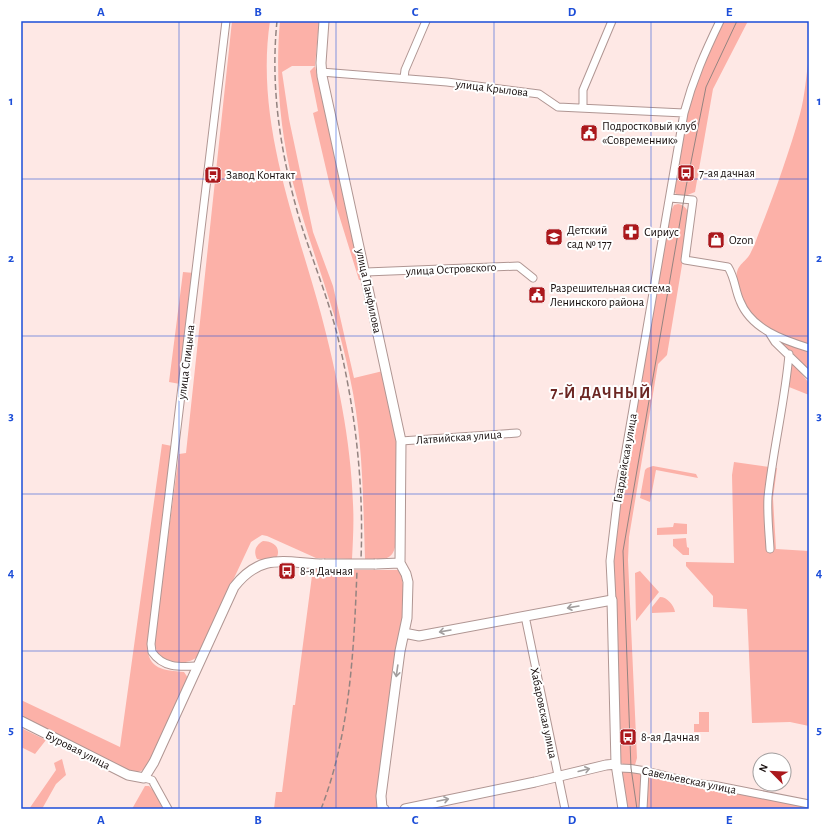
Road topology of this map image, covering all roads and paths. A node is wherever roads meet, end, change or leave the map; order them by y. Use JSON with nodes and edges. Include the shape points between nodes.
{"nodes":[{"id":1,"x":226,"y":21,"type":"edge"},
{"id":2,"x":324,"y":21,"type":"edge"},
{"id":3,"x":426,"y":21,"type":"edge"},
{"id":4,"x":612,"y":21,"type":"edge"},
{"id":5,"x":720,"y":21,"type":"edge"},
{"id":6,"x":321,"y":72,"type":"junction"},
{"id":7,"x":404,"y":78,"type":"junction"},
{"id":8,"x":583,"y":108,"type":"junction"},
{"id":9,"x":684,"y":113,"type":"junction"},
{"id":10,"x":670,"y":198,"type":"junction"},
{"id":11,"x":366,"y":272,"type":"junction"},
{"id":12,"x":532,"y":278,"type":"dead end"},
{"id":13,"x":770,"y":334,"type":"junction"},
{"id":14,"x":809,"y":348,"type":"edge"},
{"id":15,"x":789,"y":354,"type":"junction"},
{"id":16,"x":809,"y":375,"type":"edge"},
{"id":17,"x":517,"y":433,"type":"dead end"},
{"id":18,"x":401,"y":442,"type":"junction"},
{"id":19,"x":770,"y":549,"type":"dead end"},
{"id":20,"x":400,"y":563,"type":"junction"},
{"id":21,"x":612,"y":600,"type":"junction"},
{"id":22,"x":526,"y":616,"type":"junction"},
{"id":23,"x":404,"y":633,"type":"junction"},
{"id":24,"x":197,"y":666,"type":"junction"},
{"id":25,"x":21,"y":721,"type":"edge"},
{"id":26,"x":616,"y":766,"type":"junction"},
{"id":27,"x":645,"y":771,"type":"junction"},
{"id":28,"x":558,"y":776,"type":"junction"},
{"id":29,"x":139,"y":777,"type":"junction"},
{"id":30,"x":809,"y":804,"type":"edge"},
{"id":31,"x":168,"y":809,"type":"edge"},
{"id":32,"x":382,"y":809,"type":"edge"},
{"id":33,"x":405,"y":809,"type":"edge"},
{"id":34,"x":564,"y":809,"type":"edge"},
{"id":35,"x":623,"y":809,"type":"edge"},
{"id":36,"x":643,"y":809,"type":"edge"}],
"edges":[{"from":1,"to":24,"type":"street","name":"улица Спицына","via":[[151,644],[152,652],[163,663],[172,666]]},
{"from":2,"to":6,"type":"main road","name":"улица Панфилова"},
{"from":3,"to":7,"type":"street"},
{"from":4,"to":8,"type":"street","via":[[582,90]]},
{"from":5,"to":9,"type":"street","name":"Гвардейская улица","via":[[692,82]]},
{"from":6,"to":7,"type":"street","name":"улица Крылова"},
{"from":6,"to":11,"type":"main road","name":"улица Панфилова"},
{"from":7,"to":8,"type":"street","name":"улица Крылова","via":[[539,94],[558,107]]},
{"from":8,"to":9,"type":"street","name":"улица Крылова"},
{"from":9,"to":10,"type":"street","name":"Гвардейская улица"},
{"from":10,"to":13,"type":"street","via":[[693,200],[685,260],[728,267],[734,275],[736,291],[744,312]]},
{"from":10,"to":21,"type":"street","name":"Гвардейская улица","via":[[617,502],[610,561]]},
{"from":11,"to":12,"type":"street","name":"улица Островского","via":[[518,266]]},
{"from":11,"to":18,"type":"main road","name":"улица Панфилова"},
{"from":13,"to":14,"type":"street"},
{"from":13,"to":15,"type":"street"},
{"from":15,"to":16,"type":"street"},
{"from":15,"to":19,"type":"street","via":[[768,498]]},
{"from":17,"to":18,"type":"street","name":"Латвийская улица"},
{"from":18,"to":20,"type":"main road","name":"улица Панфилова"},
{"from":20,"to":23,"type":"main road","via":[[408,582]]},
{"from":20,"to":24,"type":"main road","bridge":true,"via":[[258,565],[248,571],[234,587]]},
{"from":21,"to":22,"type":"main road","one_way":true},
{"from":21,"to":26,"type":"main road","name":"Гвардейская улица"},
{"from":22,"to":23,"type":"main road","one_way":true,"via":[[419,636]]},
{"from":22,"to":28,"type":"street","name":"Хабаровская улица"},
{"from":23,"to":32,"type":"main road","one_way":true,"via":[[384,764]]},
{"from":24,"to":29,"type":"main road","via":[[154,762]]},
{"from":25,"to":29,"type":"main road","name":"Буровая улица"},
{"from":26,"to":27,"type":"street","name":"Савельевская улица"},
{"from":28,"to":26,"type":"main road","one_way":true},
{"from":26,"to":35,"type":"main road","name":"Гвардейская улица"},
{"from":27,"to":30,"type":"street","name":"Савельевская улица"},
{"from":27,"to":36,"type":"street"},
{"from":33,"to":28,"type":"main road","one_way":true},
{"from":28,"to":34,"type":"street","name":"Хабаровская улица"},
{"from":29,"to":31,"type":"street","via":[[152,780]]}]}
